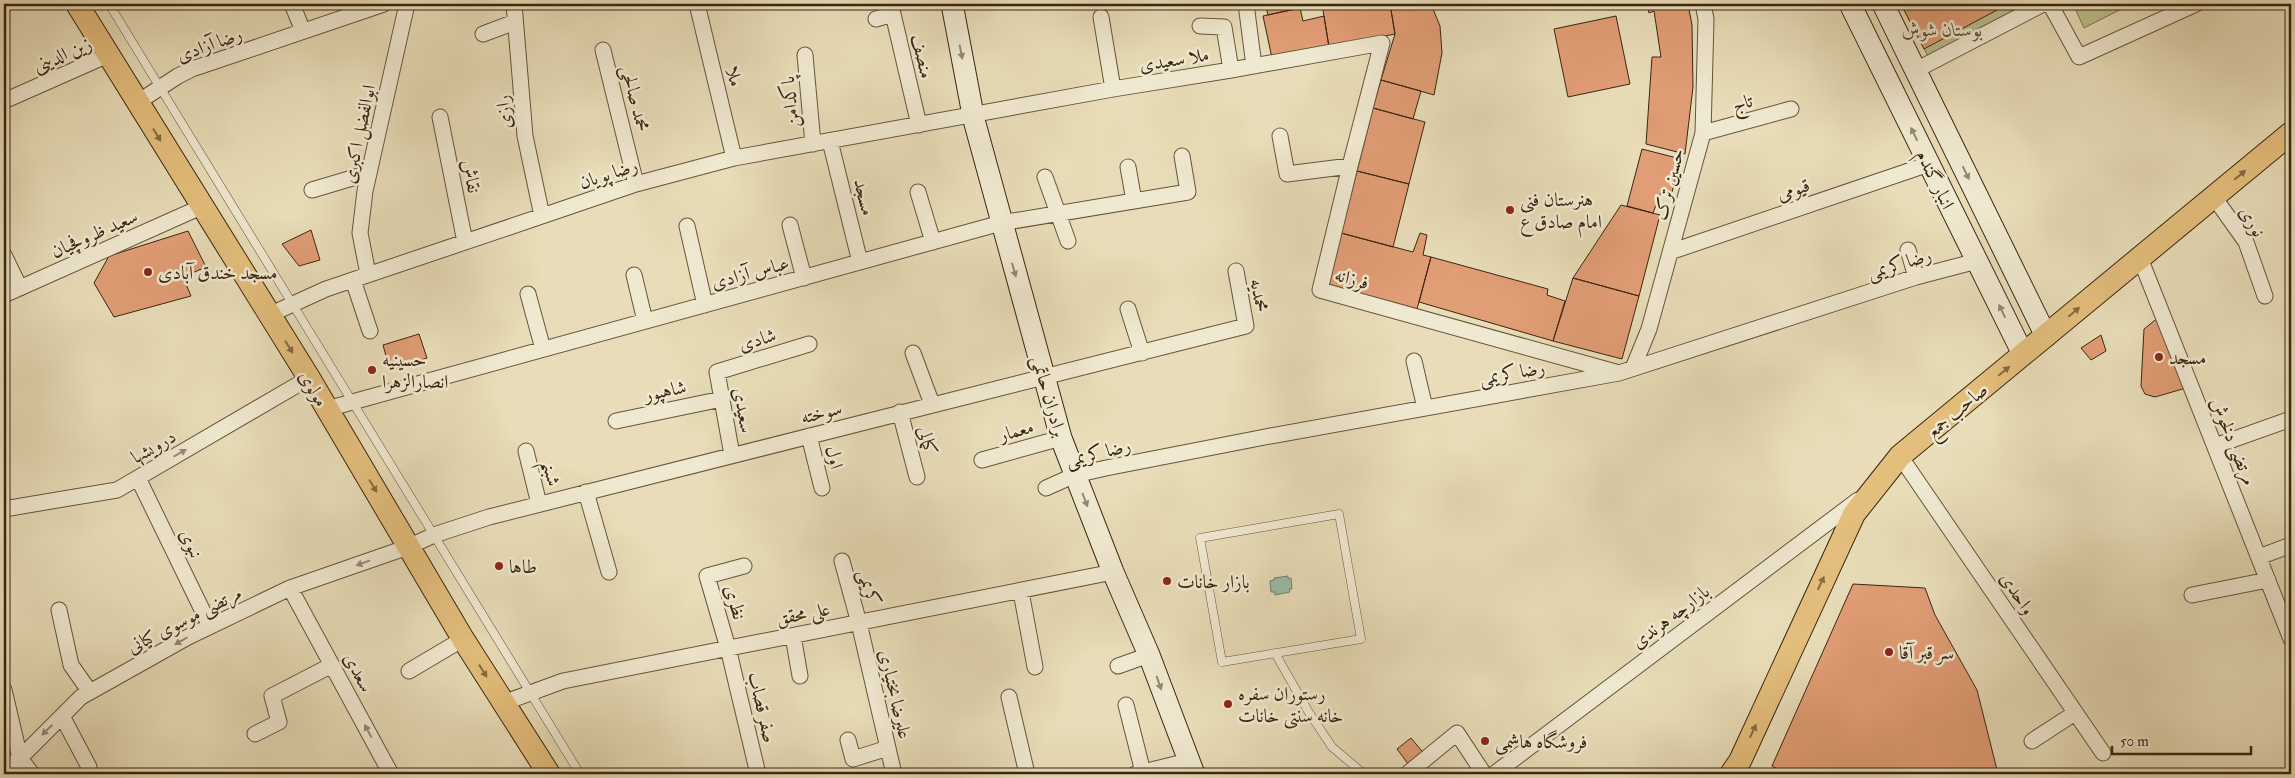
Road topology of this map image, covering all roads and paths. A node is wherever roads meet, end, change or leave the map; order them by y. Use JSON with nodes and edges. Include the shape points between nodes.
{"nodes":[{"id":1,"x":77,"y":4,"type":"edge"},
{"id":2,"x":108,"y":4,"type":"edge"},
{"id":3,"x":292,"y":4,"type":"edge"},
{"id":4,"x":384,"y":4,"type":"edge"},
{"id":5,"x":407,"y":4,"type":"edge"},
{"id":6,"x":514,"y":4,"type":"edge"},
{"id":7,"x":697,"y":4,"type":"edge"},
{"id":8,"x":952,"y":4,"type":"edge"},
{"id":9,"x":1246,"y":4,"type":"edge"},
{"id":10,"x":1703,"y":4,"type":"edge"},
{"id":11,"x":1850,"y":4,"type":"edge"},
{"id":12,"x":1883,"y":4,"type":"edge"},
{"id":13,"x":2043,"y":4,"type":"edge"},
{"id":14,"x":2050,"y":4,"type":"edge"},
{"id":15,"x":2196,"y":4,"type":"edge"},
{"id":16,"x":1101,"y":17,"type":"dead end"},
{"id":17,"x":876,"y":19,"type":"dead end"},
{"id":18,"x":515,"y":22,"type":"junction"},
{"id":19,"x":1200,"y":26,"type":"dead end"},
{"id":20,"x":303,"y":31,"type":"junction"},
{"id":21,"x":483,"y":34,"type":"dead end"},
{"id":22,"x":1382,"y":43,"type":"joint"},
{"id":23,"x":603,"y":50,"type":"dead end"},
{"id":24,"x":108,"y":55,"type":"junction"},
{"id":25,"x":804,"y":55,"type":"dead end"},
{"id":26,"x":1254,"y":66,"type":"junction"},
{"id":27,"x":1231,"y":70,"type":"junction"},
{"id":28,"x":1916,"y":70,"type":"junction"},
{"id":29,"x":160,"y":88,"type":"junction"},
{"id":30,"x":1113,"y":89,"type":"junction"},
{"id":31,"x":4,"y":101,"type":"edge"},
{"id":32,"x":138,"y":102,"type":"junction"},
{"id":33,"x":1792,"y":110,"type":"dead end"},
{"id":34,"x":973,"y":115,"type":"junction"},
{"id":35,"x":440,"y":117,"type":"dead end"},
{"id":36,"x":919,"y":125,"type":"junction"},
{"id":37,"x":1703,"y":133,"type":"junction"},
{"id":38,"x":2291,"y":133,"type":"edge"},
{"id":39,"x":1280,"y":136,"type":"dead end"},
{"id":40,"x":830,"y":141,"type":"junction"},
{"id":41,"x":813,"y":144,"type":"junction"},
{"id":42,"x":1182,"y":156,"type":"dead end"},
{"id":43,"x":734,"y":158,"type":"junction"},
{"id":44,"x":1929,"y":164,"type":"junction"},
{"id":45,"x":1350,"y":166,"type":"junction"},
{"id":46,"x":1128,"y":167,"type":"dead end"},
{"id":47,"x":369,"y":174,"type":"junction"},
{"id":48,"x":1044,"y":178,"type":"dead end"},
{"id":49,"x":636,"y":184,"type":"junction"},
{"id":50,"x":312,"y":190,"type":"dead end"},
{"id":51,"x":918,"y":192,"type":"dead end"},
{"id":52,"x":2214,"y":196,"type":"junction"},
{"id":53,"x":1134,"y":201,"type":"junction"},
{"id":54,"x":201,"y":207,"type":"junction"},
{"id":55,"x":1059,"y":213,"type":"junction"},
{"id":56,"x":542,"y":216,"type":"junction"},
{"id":57,"x":1001,"y":223,"type":"junction"},
{"id":58,"x":790,"y":225,"type":"dead end"},
{"id":59,"x":687,"y":226,"type":"dead end"},
{"id":60,"x":464,"y":242,"type":"junction"},
{"id":61,"x":933,"y":242,"type":"junction"},
{"id":62,"x":1068,"y":242,"type":"dead end"},
{"id":63,"x":1908,"y":250,"type":"dead end"},
{"id":64,"x":1670,"y":252,"type":"junction"},
{"id":65,"x":4,"y":255,"type":"edge"},
{"id":66,"x":2140,"y":258,"type":"junction"},
{"id":67,"x":1977,"y":261,"type":"junction"},
{"id":68,"x":860,"y":262,"type":"junction"},
{"id":69,"x":1236,"y":271,"type":"dead end"},
{"id":70,"x":368,"y":274,"type":"junction"},
{"id":71,"x":634,"y":275,"type":"dead end"},
{"id":72,"x":804,"y":278,"type":"junction"},
{"id":73,"x":1916,"y":278,"type":"junction"},
{"id":74,"x":353,"y":280,"type":"junction"},
{"id":75,"x":20,"y":288,"type":"junction"},
{"id":76,"x":528,"y":294,"type":"dead end"},
{"id":77,"x":4,"y":295,"type":"edge"},
{"id":78,"x":2264,"y":296,"type":"dead end"},
{"id":79,"x":292,"y":304,"type":"junction"},
{"id":80,"x":705,"y":305,"type":"junction"},
{"id":81,"x":1128,"y":309,"type":"dead end"},
{"id":82,"x":269,"y":314,"type":"junction"},
{"id":83,"x":645,"y":321,"type":"junction"},
{"id":84,"x":1246,"y":326,"type":"joint"},
{"id":85,"x":370,"y":331,"type":"dead end"},
{"id":86,"x":2046,"y":336,"type":"junction"},
{"id":87,"x":809,"y":344,"type":"dead end"},
{"id":88,"x":543,"y":350,"type":"junction"},
{"id":89,"x":1142,"y":352,"type":"junction"},
{"id":90,"x":913,"y":353,"type":"dead end"},
{"id":91,"x":2023,"y":354,"type":"junction"},
{"id":92,"x":1414,"y":361,"type":"dead end"},
{"id":93,"x":1626,"y":371,"type":"junction"},
{"id":94,"x":717,"y":372,"type":"joint"},
{"id":95,"x":1044,"y":376,"type":"junction"},
{"id":96,"x":308,"y":378,"type":"junction"},
{"id":97,"x":722,"y":399,"type":"junction"},
{"id":98,"x":351,"y":402,"type":"junction"},
{"id":99,"x":932,"y":404,"type":"junction"},
{"id":100,"x":1425,"y":408,"type":"junction"},
{"id":101,"x":327,"y":409,"type":"junction"},
{"id":102,"x":900,"y":412,"type":"junction"},
{"id":103,"x":2291,"y":419,"type":"edge"},
{"id":104,"x":616,"y":421,"type":"dead end"},
{"id":105,"x":809,"y":436,"type":"junction"},
{"id":106,"x":1061,"y":438,"type":"junction"},
{"id":107,"x":2215,"y":446,"type":"junction"},
{"id":108,"x":526,"y":451,"type":"dead end"},
{"id":109,"x":732,"y":455,"type":"junction"},
{"id":110,"x":1900,"y":456,"type":"junction"},
{"id":111,"x":982,"y":460,"type":"dead end"},
{"id":112,"x":1075,"y":475,"type":"junction"},
{"id":113,"x":917,"y":477,"type":"dead end"},
{"id":114,"x":138,"y":478,"type":"junction"},
{"id":115,"x":822,"y":488,"type":"dead end"},
{"id":116,"x":1046,"y":488,"type":"dead end"},
{"id":117,"x":1871,"y":491,"type":"junction"},
{"id":118,"x":586,"y":492,"type":"junction"},
{"id":119,"x":539,"y":504,"type":"junction"},
{"id":120,"x":4,"y":510,"type":"edge"},
{"id":121,"x":434,"y":535,"type":"junction"},
{"id":122,"x":2291,"y":545,"type":"edge"},
{"id":123,"x":408,"y":547,"type":"junction"},
{"id":124,"x":2259,"y":557,"type":"junction"},
{"id":125,"x":842,"y":561,"type":"dead end"},
{"id":126,"x":744,"y":566,"type":"dead end"},
{"id":127,"x":609,"y":572,"type":"dead end"},
{"id":128,"x":1113,"y":572,"type":"junction"},
{"id":129,"x":2268,"y":580,"type":"junction"},
{"id":130,"x":290,"y":588,"type":"junction"},
{"id":131,"x":1021,"y":592,"type":"junction"},
{"id":132,"x":2192,"y":595,"type":"dead end"},
{"id":133,"x":59,"y":610,"type":"dead end"},
{"id":134,"x":2288,"y":622,"type":"edge"},
{"id":135,"x":859,"y":623,"type":"junction"},
{"id":136,"x":210,"y":626,"type":"junction"},
{"id":137,"x":792,"y":636,"type":"junction"},
{"id":138,"x":463,"y":639,"type":"junction"},
{"id":139,"x":2291,"y":639,"type":"edge"},
{"id":140,"x":728,"y":648,"type":"junction"},
{"id":141,"x":1275,"y":653,"type":"junction"},
{"id":142,"x":1149,"y":655,"type":"junction"},
{"id":143,"x":332,"y":665,"type":"junction"},
{"id":144,"x":1118,"y":666,"type":"dead end"},
{"id":145,"x":1035,"y":667,"type":"dead end"},
{"id":146,"x":409,"y":671,"type":"dead end"},
{"id":147,"x":800,"y":676,"type":"dead end"},
{"id":148,"x":4,"y":692,"type":"edge"},
{"id":149,"x":90,"y":692,"type":"junction"},
{"id":150,"x":530,"y":693,"type":"junction"},
{"id":151,"x":1009,"y":697,"type":"dead end"},
{"id":152,"x":503,"y":703,"type":"junction"},
{"id":153,"x":1126,"y":705,"type":"dead end"},
{"id":154,"x":2075,"y":713,"type":"junction"},
{"id":155,"x":62,"y":716,"type":"junction"},
{"id":156,"x":255,"y":734,"type":"dead end"},
{"id":157,"x":848,"y":740,"type":"dead end"},
{"id":158,"x":2032,"y":742,"type":"dead end"},
{"id":159,"x":888,"y":748,"type":"junction"},
{"id":160,"x":2102,"y":753,"type":"dead end"},
{"id":161,"x":20,"y":758,"type":"junction"},
{"id":162,"x":89,"y":767,"type":"dead end"},
{"id":163,"x":1191,"y":768,"type":"edge"},
{"id":164,"x":4,"y":770,"type":"edge"},
{"id":165,"x":1139,"y":773,"type":"edge"},
{"id":166,"x":32,"y":774,"type":"edge"},
{"id":167,"x":391,"y":774,"type":"edge"},
{"id":168,"x":550,"y":774,"type":"edge"},
{"id":169,"x":580,"y":774,"type":"edge"},
{"id":170,"x":758,"y":774,"type":"edge"},
{"id":171,"x":894,"y":774,"type":"edge"},
{"id":172,"x":1026,"y":774,"type":"edge"},
{"id":173,"x":1364,"y":774,"type":"edge"},
{"id":174,"x":1407,"y":774,"type":"edge"},
{"id":175,"x":1484,"y":774,"type":"edge"},
{"id":176,"x":1494,"y":774,"type":"edge"},
{"id":177,"x":1732,"y":774,"type":"edge"}],
"edges":[{"from":1,"to":24,"type":"main road","name":"مولوی"},
{"from":2,"to":29,"type":"lane"},
{"from":3,"to":20,"type":"street"},
{"from":4,"to":20,"type":"street","name":"رضا آزادی"},
{"from":5,"to":47,"type":"street","name":"ابوالفضل اکبری"},
{"from":6,"to":18,"type":"street","name":"رازی"},
{"from":7,"to":43,"type":"street","name":"ملا"},
{"from":8,"to":34,"type":"street","name":"برادران حاتمی","one_way":true},
{"from":9,"to":26,"type":"street"},
{"from":10,"to":37,"type":"street","name":"حسین ترک","via":[[1706,19]]},
{"from":44,"to":11,"type":"street","name":"انبار گندم","one_way":true},
{"from":12,"to":28,"type":"street","name":"انبار گندم"},
{"from":13,"to":28,"type":"street"},
{"from":14,"to":15,"type":"street","via":[[2079,57]]},
{"from":16,"to":30,"type":"street"},
{"from":17,"to":36,"type":"street","name":"منصف","via":[[893,14]]},
{"from":18,"to":21,"type":"street"},
{"from":18,"to":56,"type":"street","name":"رازی","via":[[525,136]]},
{"from":19,"to":27,"type":"street","via":[[1224,27]]},
{"from":20,"to":29,"type":"street","name":"رضا آزادی","via":[[192,70]]},
{"from":22,"to":26,"type":"street","name":"ملا سعیدی"},
{"from":22,"to":45,"type":"street","name":"فرزانه"},
{"from":23,"to":49,"type":"street","name":"محمد صالحی"},
{"from":24,"to":31,"type":"street","name":"زین الدینی"},
{"from":24,"to":32,"type":"main road","name":"مولوی"},
{"from":25,"to":41,"type":"street","name":"پاکدامن"},
{"from":26,"to":27,"type":"street","name":"ملا سعیدی"},
{"from":27,"to":30,"type":"street","name":"ملا سعیدی"},
{"from":28,"to":86,"type":"street","name":"انبار گندم","one_way":true},
{"from":29,"to":32,"type":"street","name":"رضا آزادی"},
{"from":29,"to":79,"type":"lane"},
{"from":30,"to":34,"type":"street","name":"ملا سعیدی"},
{"from":32,"to":54,"type":"main road","name":"مولوی","one_way":true},
{"from":33,"to":37,"type":"street","name":"تاج"},
{"from":34,"to":36,"type":"street","name":"رضا پویان"},
{"from":34,"to":57,"type":"street","name":"برادران حاتمی"},
{"from":35,"to":60,"type":"street","name":"نقاش"},
{"from":36,"to":40,"type":"street","name":"رضا پویان"},
{"from":37,"to":64,"type":"street","name":"حسین ترک"},
{"from":52,"to":38,"type":"main road","name":"صاحب جمع","one_way":true},
{"from":39,"to":45,"type":"street","via":[[1287,174]]},
{"from":40,"to":41,"type":"street","name":"رضا پویان"},
{"from":40,"to":68,"type":"street","name":"مسجد"},
{"from":41,"to":43,"type":"street","name":"رضا پویان"},
{"from":42,"to":53,"type":"street","name":"عباس آزادی","via":[[1188,192]]},
{"from":43,"to":49,"type":"street","name":"رضا پویان"},
{"from":44,"to":64,"type":"street","name":"قیومی"},
{"from":44,"to":67,"type":"street","name":"انبار گندم"},
{"from":45,"to":93,"type":"street","name":"فرزانه","via":[[1320,290]]},
{"from":46,"to":53,"type":"street"},
{"from":47,"to":50,"type":"street"},
{"from":47,"to":70,"type":"street","name":"ابوالفضل اکبری","via":[[360,233]]},
{"from":48,"to":55,"type":"street"},
{"from":49,"to":56,"type":"street","name":"رضا پویان"},
{"from":51,"to":61,"type":"street"},
{"from":52,"to":66,"type":"main road","name":"صاحب جمع"},
{"from":52,"to":78,"type":"street","name":"نوری","via":[[2246,242]]},
{"from":53,"to":55,"type":"street","name":"عباس آزادی"},
{"from":54,"to":75,"type":"street","name":"سعید ظروفچیان"},
{"from":54,"to":82,"type":"main road","name":"مولوی"},
{"from":55,"to":57,"type":"street","name":"عباس آزادی"},
{"from":55,"to":62,"type":"street"},
{"from":56,"to":60,"type":"street","name":"رضا پویان"},
{"from":57,"to":61,"type":"street","name":"عباس آزادی"},
{"from":57,"to":95,"type":"street","name":"برادران حاتمی","one_way":true},
{"from":58,"to":72,"type":"street"},
{"from":59,"to":80,"type":"street"},
{"from":60,"to":70,"type":"street","name":"رضا پویان"},
{"from":61,"to":68,"type":"street","name":"عباس آزادی"},
{"from":63,"to":73,"type":"street"},
{"from":64,"to":93,"type":"street","name":"حسین ترک","via":[[1649,329]]},
{"from":65,"to":75,"type":"street"},
{"from":86,"to":66,"type":"main road","name":"صاحب جمع","one_way":true},
{"from":66,"to":107,"type":"street","name":"مرتضی دلخوش"},
{"from":67,"to":73,"type":"street","name":"رضا کریمی"},
{"from":91,"to":67,"type":"street","name":"انبار گندم","one_way":true},
{"from":68,"to":72,"type":"street","name":"عباس آزادی"},
{"from":69,"to":84,"type":"street","name":"محمدیه"},
{"from":70,"to":74,"type":"street","name":"رضا پویان"},
{"from":71,"to":83,"type":"street"},
{"from":72,"to":80,"type":"street","name":"عباس آزادی"},
{"from":73,"to":93,"type":"street","name":"رضا کریمی"},
{"from":74,"to":79,"type":"street","name":"رضا پویان"},
{"from":74,"to":85,"type":"street"},
{"from":75,"to":77,"type":"street","name":"سعید ظروفچیان"},
{"from":76,"to":88,"type":"street"},
{"from":79,"to":82,"type":"street","name":"رضا پویان"},
{"from":79,"to":98,"type":"lane"},
{"from":80,"to":83,"type":"street","name":"عباس آزادی"},
{"from":81,"to":89,"type":"street"},
{"from":82,"to":96,"type":"main road","name":"مولوی","one_way":true},
{"from":83,"to":88,"type":"street","name":"عباس آزادی"},
{"from":84,"to":89,"type":"street","name":"سوخته"},
{"from":86,"to":91,"type":"main road","name":"صاحب جمع"},
{"from":87,"to":94,"type":"street","name":"شادی"},
{"from":88,"to":98,"type":"street","name":"عباس آزادی"},
{"from":89,"to":95,"type":"street","name":"سوخته"},
{"from":90,"to":99,"type":"street"},
{"from":110,"to":91,"type":"main road","name":"صاحب جمع","one_way":true},
{"from":92,"to":100,"type":"street"},
{"from":93,"to":100,"type":"street","name":"رضا کریمی"},
{"from":94,"to":97,"type":"street","name":"سعیدی"},
{"from":95,"to":99,"type":"street","name":"سوخته"},
{"from":95,"to":106,"type":"street","name":"برادران حاتمی"},
{"from":96,"to":101,"type":"main road","name":"مولوی"},
{"from":114,"to":96,"type":"street","name":"درویشها","one_way":true},
{"from":97,"to":104,"type":"street","name":"شاهپور"},
{"from":97,"to":109,"type":"street","name":"سعیدی"},
{"from":98,"to":101,"type":"street","name":"عباس آزادی"},
{"from":98,"to":121,"type":"lane"},
{"from":99,"to":102,"type":"street","name":"سوخته"},
{"from":100,"to":112,"type":"street","name":"رضا کریمی"},
{"from":101,"to":123,"type":"main road","name":"مولوی","one_way":true},
{"from":102,"to":105,"type":"street","name":"سوخته"},
{"from":102,"to":113,"type":"street","name":"کمالی"},
{"from":103,"to":107,"type":"street"},
{"from":105,"to":109,"type":"street","name":"سوخته"},
{"from":105,"to":115,"type":"street","name":"اول"},
{"from":106,"to":111,"type":"street","name":"معمار"},
{"from":106,"to":112,"type":"street","name":"برادران حاتمی"},
{"from":107,"to":124,"type":"street","name":"مرتضی دلخوش"},
{"from":108,"to":119,"type":"street","name":"شبنم"},
{"from":109,"to":118,"type":"street","name":"سوخته"},
{"from":110,"to":117,"type":"main road","name":"صاحب جمع"},
{"from":110,"to":154,"type":"street","name":"واحدی"},
{"from":112,"to":116,"type":"street","name":"رضا کریمی"},
{"from":112,"to":128,"type":"street","name":"برادران حاتمی","one_way":true},
{"from":114,"to":120,"type":"street","name":"درویشها","via":[[117,490]]},
{"from":114,"to":136,"type":"street","name":"نبوی"},
{"from":117,"to":176,"type":"street","name":"بازارچه هرندی"},
{"from":177,"to":117,"type":"main road","name":"صاحب جمع","one_way":true,"via":[[1842,538]]},
{"from":118,"to":119,"type":"street","name":"سوخته"},
{"from":118,"to":127,"type":"street"},
{"from":119,"to":121,"type":"street","name":"سوخته"},
{"from":121,"to":123,"type":"street","name":"سوخته"},
{"from":121,"to":150,"type":"lane"},
{"from":122,"to":124,"type":"street"},
{"from":123,"to":130,"type":"street","name":"مرتضی موسوی کیانی","one_way":true},
{"from":123,"to":138,"type":"main road","name":"مولوی"},
{"from":124,"to":129,"type":"street","name":"مرتضی دلخوش"},
{"from":125,"to":135,"type":"street","name":"کریمی"},
{"from":126,"to":140,"type":"street","name":"نظری","via":[[707,576]]},
{"from":128,"to":131,"type":"street","name":"علی محقق"},
{"from":128,"to":142,"type":"street","name":"برادران حاتمی"},
{"from":129,"to":132,"type":"street"},
{"from":129,"to":134,"type":"street","name":"مرتضی دلخوش"},
{"from":130,"to":136,"type":"street","name":"مرتضی موسوی کیانی"},
{"from":130,"to":143,"type":"street","name":"سعدی"},
{"from":131,"to":135,"type":"street","name":"علی محقق"},
{"from":131,"to":145,"type":"street"},
{"from":133,"to":149,"type":"street","via":[[71,665]]},
{"from":134,"to":139,"type":"street","name":"مرتضی دلخوش"},
{"from":135,"to":137,"type":"street","name":"علی محقق"},
{"from":135,"to":159,"type":"street","name":"علیرضا بختیاری"},
{"from":136,"to":149,"type":"street","name":"مرتضی موسوی کیانی","one_way":true},
{"from":137,"to":140,"type":"street","name":"علی محقق"},
{"from":137,"to":147,"type":"street"},
{"from":138,"to":146,"type":"street"},
{"from":138,"to":152,"type":"main road","name":"مولوی","one_way":true},
{"from":140,"to":150,"type":"street","name":"علی محقق","via":[[564,681]]},
{"from":140,"to":170,"type":"street","name":"صفر قصاب"},
{"from":141,"to":141,"type":"lane","via":[[1361,639],[1339,514],[1200,538],[1222,662]]},
{"from":141,"to":173,"type":"lane","via":[[1332,747]]},
{"from":142,"to":144,"type":"street"},
{"from":142,"to":163,"type":"street","name":"برادران حاتمی","one_way":true},
{"from":143,"to":156,"type":"street","via":[[272,696],[279,722]]},
{"from":167,"to":143,"type":"street","name":"سعدی","one_way":true},
{"from":148,"to":161,"type":"street"},
{"from":149,"to":155,"type":"street","name":"مرتضی موسوی کیانی"},
{"from":150,"to":152,"type":"street","name":"علی محقق"},
{"from":150,"to":169,"type":"lane"},
{"from":151,"to":172,"type":"street"},
{"from":152,"to":168,"type":"main road","name":"مولوی"},
{"from":153,"to":165,"type":"street"},
{"from":154,"to":158,"type":"street"},
{"from":154,"to":160,"type":"street","name":"واحدی"},
{"from":155,"to":161,"type":"street","name":"مرتضی موسوی کیانی","one_way":true},
{"from":155,"to":162,"type":"street"},
{"from":157,"to":159,"type":"street","via":[[853,759]]},
{"from":159,"to":171,"type":"street","name":"علیرضا بختیاری"},
{"from":161,"to":164,"type":"street","name":"مرتضی موسوی کیانی"},
{"from":161,"to":166,"type":"street"},
{"from":163,"to":165,"type":"street"},
{"from":174,"to":175,"type":"street","via":[[1457,733]]}]}
